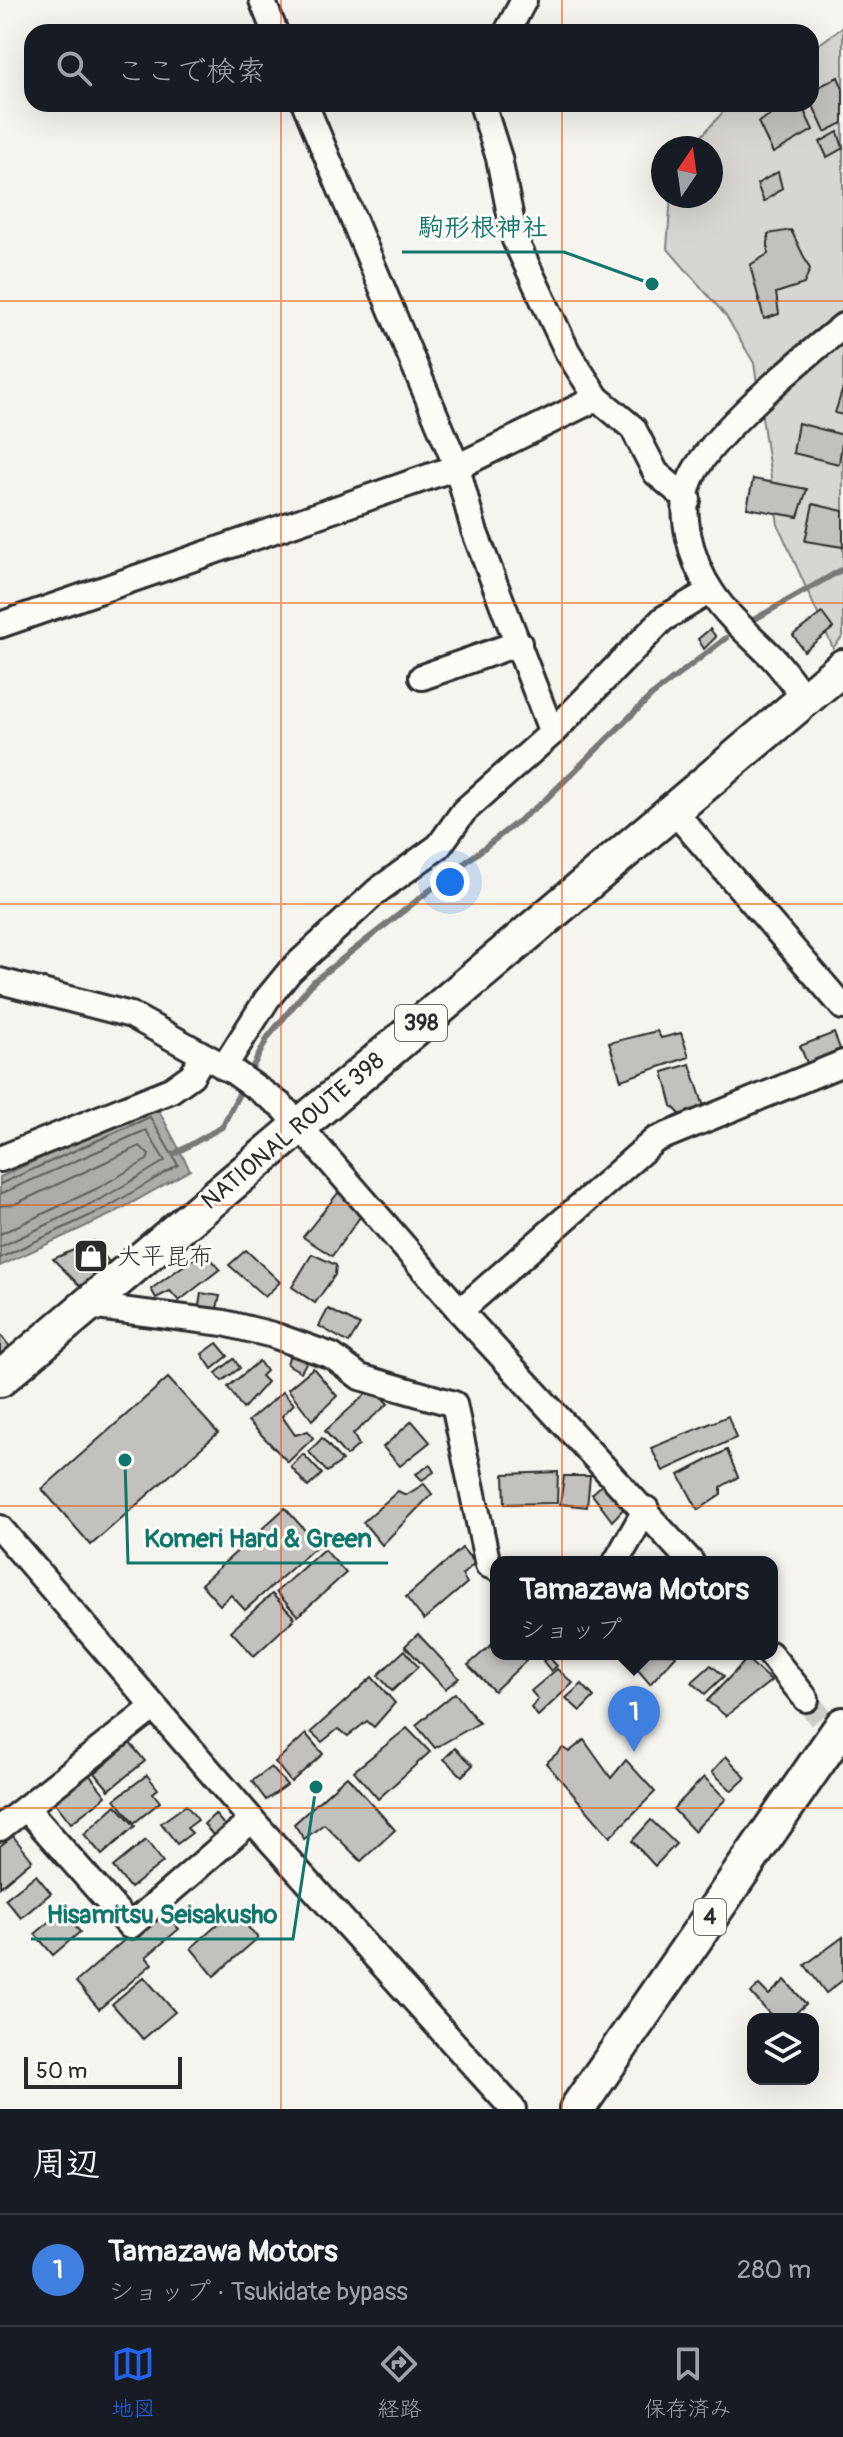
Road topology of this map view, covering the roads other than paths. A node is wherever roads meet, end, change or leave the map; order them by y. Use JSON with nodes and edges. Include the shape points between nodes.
{"nodes":[{"id":1,"x":262,"y":0,"type":"edge"},
{"id":2,"x":524,"y":0,"type":"edge"},
{"id":3,"x":272,"y":24,"type":"edge"},
{"id":4,"x":511,"y":24,"type":"edge"},
{"id":5,"x":308,"y":112,"type":"edge"},
{"id":6,"x":485,"y":112,"type":"edge"},
{"id":7,"x":843,"y":326,"type":"edge"},
{"id":8,"x":597,"y":398,"type":"junction"},
{"id":9,"x":457,"y":467,"type":"junction"},
{"id":10,"x":688,"y":500,"type":"junction"},
{"id":11,"x":710,"y":591,"type":"junction"},
{"id":12,"x":0,"y":625,"type":"edge"},
{"id":13,"x":519,"y":643,"type":"junction"},
{"id":14,"x":843,"y":667,"type":"edge"},
{"id":15,"x":422,"y":677,"type":"dead end"},
{"id":16,"x":805,"y":698,"type":"junction"},
{"id":17,"x":552,"y":733,"type":"junction"},
{"id":18,"x":673,"y":810,"type":"junction"},
{"id":19,"x":0,"y":981,"type":"edge"},
{"id":20,"x":843,"y":1007,"type":"edge"},
{"id":21,"x":843,"y":1063,"type":"edge"},
{"id":22,"x":220,"y":1065,"type":"junction"},
{"id":23,"x":298,"y":1127,"type":"junction"},
{"id":24,"x":0,"y":1159,"type":"edge"},
{"id":25,"x":89,"y":1306,"type":"junction"},
{"id":26,"x":460,"y":1311,"type":"junction"},
{"id":27,"x":0,"y":1379,"type":"edge"},
{"id":28,"x":646,"y":1509,"type":"junction"},
{"id":29,"x":0,"y":1528,"type":"edge"},
{"id":30,"x":619,"y":1556,"type":"edge"},
{"id":31,"x":686,"y":1556,"type":"edge"},
{"id":32,"x":490,"y":1566,"type":"edge"},
{"id":33,"x":775,"y":1660,"type":"edge"},
{"id":34,"x":806,"y":1699,"type":"tunnel mouth"},
{"id":35,"x":154,"y":1707,"type":"junction"},
{"id":36,"x":843,"y":1725,"type":"edge"},
{"id":37,"x":26,"y":1808,"type":"junction"},
{"id":38,"x":252,"y":1820,"type":"junction"},
{"id":39,"x":0,"y":1828,"type":"edge"},
{"id":40,"x":513,"y":2109,"type":"edge"},
{"id":41,"x":577,"y":2109,"type":"edge"}],
"edges":[{"from":1,"to":3,"type":"street"},
{"from":2,"to":4,"type":"street"},
{"from":5,"to":9,"type":"street"},
{"from":6,"to":8,"type":"street","via":[[515,240],[567,351]]},
{"from":7,"to":10,"type":"street","via":[[707,453],[690,479]]},
{"from":8,"to":9,"type":"street"},
{"from":8,"to":10,"type":"street","via":[[633,428],[656,473]]},
{"from":9,"to":12,"type":"street"},
{"from":9,"to":13,"type":"street","via":[[474,530]]},
{"from":10,"to":11,"type":"street","via":[[690,552]]},
{"from":11,"to":16,"type":"street"},
{"from":11,"to":17,"type":"street","via":[[663,619]]},
{"from":13,"to":15,"type":"street"},
{"from":13,"to":17,"type":"street"},
{"from":14,"to":16,"type":"highway","name":"NATIONAL ROUTE 398","number":"398"},
{"from":16,"to":18,"type":"highway","name":"NATIONAL ROUTE 398","number":"398"},
{"from":17,"to":22,"type":"street","via":[[464,811],[439,846],[377,891],[290,971]]},
{"from":18,"to":20,"type":"street"},
{"from":18,"to":23,"type":"highway","name":"NATIONAL ROUTE 398","number":"398"},
{"from":19,"to":22,"type":"street","via":[[131,1015]]},
{"from":21,"to":26,"type":"street","via":[[655,1140]]},
{"from":22,"to":23,"type":"street","via":[[270,1096]]},
{"from":22,"to":24,"type":"street"},
{"from":23,"to":25,"type":"highway","name":"NATIONAL ROUTE 398","number":"398"},
{"from":23,"to":26,"type":"street"},
{"from":25,"to":27,"type":"highway","name":"NATIONAL ROUTE 398","number":"398"},
{"from":25,"to":32,"type":"street","via":[[224,1323],[273,1335],[332,1356],[360,1377],[454,1404]]},
{"from":26,"to":28,"type":"street"},
{"from":28,"to":30,"type":"street"},
{"from":28,"to":31,"type":"street"},
{"from":29,"to":35,"type":"street"},
{"from":33,"to":34,"type":"street"},
{"from":35,"to":37,"type":"street"},
{"from":35,"to":38,"type":"street"},
{"from":36,"to":41,"type":"highway","number":"4"},
{"from":37,"to":38,"type":"street","via":[[130,1926]]},
{"from":37,"to":39,"type":"street"},
{"from":38,"to":40,"type":"street"}]}
